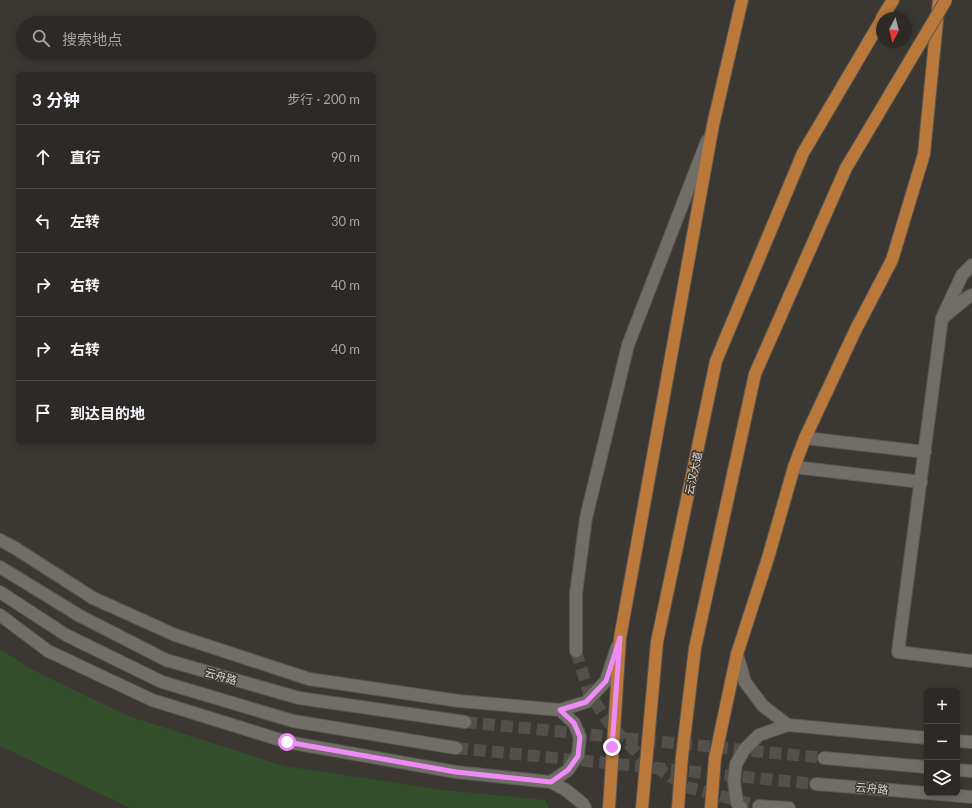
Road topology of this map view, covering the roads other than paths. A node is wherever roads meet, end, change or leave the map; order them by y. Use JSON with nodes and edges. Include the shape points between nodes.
{"nodes":[{"id":1,"x":742,"y":0,"type":"edge"},
{"id":2,"x":893,"y":0,"type":"edge"},
{"id":3,"x":939,"y":0,"type":"edge"},
{"id":4,"x":946,"y":0,"type":"edge"},
{"id":5,"x":886,"y":12,"type":"edge"},
{"id":6,"x":876,"y":28,"type":"edge"},
{"id":7,"x":713,"y":125,"type":"junction"},
{"id":8,"x":972,"y":265,"type":"edge"},
{"id":9,"x":972,"y":295,"type":"edge"},
{"id":10,"x":942,"y":318,"type":"junction"},
{"id":11,"x":805,"y":438,"type":"junction"},
{"id":12,"x":925,"y":452,"type":"junction"},
{"id":13,"x":794,"y":467,"type":"junction"},
{"id":14,"x":921,"y":482,"type":"junction"},
{"id":15,"x":0,"y":540,"type":"edge"},
{"id":16,"x":0,"y":567,"type":"edge"},
{"id":17,"x":0,"y":592,"type":"edge"},
{"id":18,"x":0,"y":615,"type":"edge"},
{"id":19,"x":620,"y":638,"type":"junction"},
{"id":20,"x":576,"y":651,"type":"tunnel mouth"},
{"id":21,"x":737,"y":654,"type":"junction"},
{"id":22,"x":972,"y":661,"type":"edge"},
{"id":23,"x":560,"y":710,"type":"junction"},
{"id":24,"x":464,"y":722,"type":"tunnel mouth"},
{"id":25,"x":788,"y":724,"type":"junction"},
{"id":26,"x":924,"y":738,"type":"edge"},
{"id":27,"x":960,"y":741,"type":"edge"},
{"id":28,"x":972,"y":742,"type":"edge"},
{"id":29,"x":456,"y":748,"type":"tunnel mouth"},
{"id":30,"x":824,"y":758,"type":"tunnel mouth"},
{"id":31,"x":924,"y":767,"type":"edge"},
{"id":32,"x":960,"y":770,"type":"edge"},
{"id":33,"x":972,"y":771,"type":"edge"},
{"id":34,"x":551,"y":782,"type":"junction"},
{"id":35,"x":816,"y":784,"type":"tunnel mouth"},
{"id":36,"x":924,"y":793,"type":"edge"},
{"id":37,"x":960,"y":796,"type":"edge"},
{"id":38,"x":972,"y":797,"type":"edge"},
{"id":39,"x":759,"y":806,"type":"dead end"},
{"id":40,"x":585,"y":808,"type":"edge"},
{"id":41,"x":609,"y":808,"type":"edge"},
{"id":42,"x":642,"y":808,"type":"edge"},
{"id":43,"x":678,"y":808,"type":"edge"},
{"id":44,"x":711,"y":808,"type":"edge"},
{"id":45,"x":741,"y":808,"type":"edge"},
{"id":46,"x":789,"y":808,"type":"edge"}],
"edges":[{"from":1,"to":7,"type":"main road"},
{"from":2,"to":5,"type":"main road","name":"云汉大道"},
{"from":3,"to":11,"type":"main road","via":[[924,154],[892,260],[856,329]]},
{"from":4,"to":43,"type":"main road","bridge":true,"via":[[846,168],[755,374],[696,648]]},
{"from":6,"to":42,"type":"main road","name":"云汉大道","via":[[803,153],[716,361],[657,642]]},
{"from":7,"to":19,"type":"main road"},
{"from":7,"to":20,"type":"main road","via":[[628,344],[586,518],[576,593]]},
{"from":8,"to":10,"type":"main road","via":[[962,275]]},
{"from":9,"to":10,"type":"main road"},
{"from":10,"to":12,"type":"main road"},
{"from":11,"to":12,"type":"main road"},
{"from":11,"to":13,"type":"main road"},
{"from":12,"to":14,"type":"main road"},
{"from":13,"to":14,"type":"main road"},
{"from":13,"to":21,"type":"main road"},
{"from":14,"to":22,"type":"main road","via":[[898,652]]},
{"from":15,"to":23,"type":"main road","via":[[93,598],[175,635],[308,679],[459,701]]},
{"from":16,"to":24,"type":"main road","name":"云舟路","via":[[80,616],[166,660],[299,698]]},
{"from":17,"to":29,"type":"main road","name":"云舟路","via":[[66,635],[162,682],[293,721]]},
{"from":18,"to":34,"type":"main road","via":[[48,652],[152,700],[287,742],[456,772]]},
{"from":19,"to":23,"type":"main road","via":[[606,681],[586,702]]},
{"from":19,"to":41,"type":"main road"},
{"from":21,"to":25,"type":"main road","via":[[745,682],[763,706]]},
{"from":21,"to":44,"type":"main road","via":[[715,758]]},
{"from":23,"to":34,"type":"main road","via":[[574,723],[580,737],[578,756],[568,770]]},
{"from":25,"to":26,"type":"main road"},
{"from":25,"to":45,"type":"main road","via":[[759,735],[744,750],[736,764],[734,781],[737,803]]},
{"from":27,"to":28,"type":"main road"},
{"from":30,"to":31,"type":"main road"},
{"from":32,"to":33,"type":"main road"},
{"from":34,"to":40,"type":"main road","via":[[566,790]]},
{"from":35,"to":36,"type":"main road","name":"云舟路"},
{"from":37,"to":38,"type":"main road","name":"云舟路"},
{"from":39,"to":46,"type":"main road"}]}
